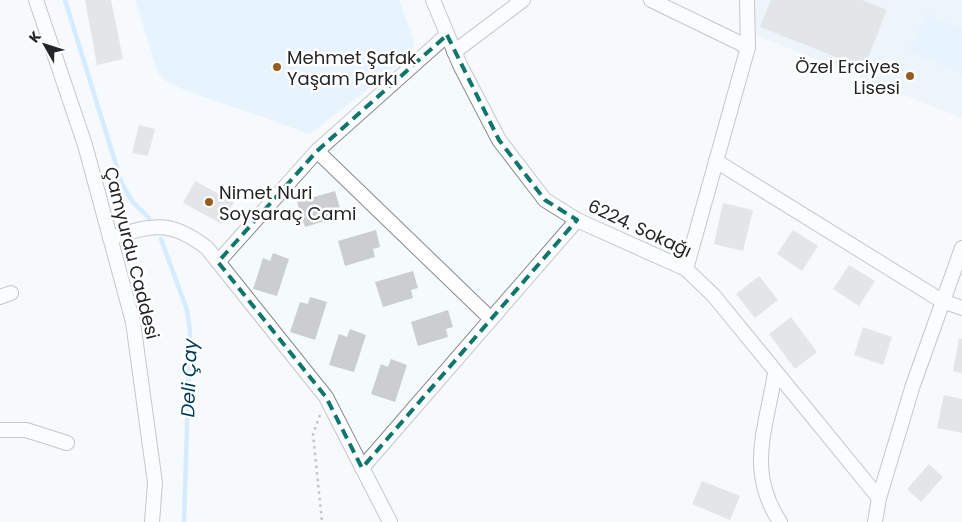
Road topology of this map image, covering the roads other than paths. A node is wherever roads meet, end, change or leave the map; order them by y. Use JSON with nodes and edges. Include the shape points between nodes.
{"nodes":[{"id":1,"x":36,"y":0,"type":"edge"},
{"id":2,"x":433,"y":0,"type":"edge"},
{"id":3,"x":523,"y":0,"type":"edge"},
{"id":4,"x":651,"y":0,"type":"edge"},
{"id":5,"x":747,"y":0,"type":"edge"},
{"id":6,"x":447,"y":35,"type":"junction"},
{"id":7,"x":748,"y":47,"type":"junction"},
{"id":8,"x":454,"y":52,"type":"junction"},
{"id":9,"x":317,"y":151,"type":"junction"},
{"id":10,"x":716,"y":160,"type":"junction"},
{"id":11,"x":576,"y":220,"type":"junction"},
{"id":12,"x":110,"y":238,"type":"junction"},
{"id":13,"x":962,"y":248,"type":"edge"},
{"id":14,"x":218,"y":262,"type":"junction"},
{"id":15,"x":686,"y":268,"type":"junction"},
{"id":16,"x":942,"y":301,"type":"junction"},
{"id":17,"x":962,"y":308,"type":"edge"},
{"id":18,"x":491,"y":319,"type":"junction"},
{"id":19,"x":775,"y":373,"type":"junction"},
{"id":20,"x":0,"y":430,"type":"edge"},
{"id":21,"x":67,"y":443,"type":"dead end"},
{"id":22,"x":362,"y":468,"type":"junction"},
{"id":23,"x":879,"y":498,"type":"junction"},
{"id":24,"x":152,"y":522,"type":"edge"},
{"id":25,"x":390,"y":522,"type":"edge"},
{"id":26,"x":780,"y":522,"type":"edge"},
{"id":27,"x":875,"y":522,"type":"edge"}],
"edges":[{"from":1,"to":12,"type":"street","name":"Çamyurdu Caddesi","via":[[85,146]]},
{"from":2,"to":6,"type":"street","name":"6224. Sokağı"},
{"from":3,"to":8,"type":"street"},
{"from":4,"to":7,"type":"street"},
{"from":5,"to":7,"type":"street"},
{"from":6,"to":8,"type":"street","name":"6224. Sokağı"},
{"from":6,"to":9,"type":"street"},
{"from":7,"to":10,"type":"street"},
{"from":8,"to":11,"type":"street","name":"6224. Sokağı","via":[[499,140],[545,200]]},
{"from":9,"to":14,"type":"street"},
{"from":9,"to":18,"type":"street"},
{"from":10,"to":15,"type":"street"},
{"from":10,"to":16,"type":"street"},
{"from":11,"to":15,"type":"street","name":"6224. Sokağı"},
{"from":11,"to":18,"type":"street"},
{"from":12,"to":14,"type":"street","via":[[146,227],[168,227],[189,234]]},
{"from":12,"to":24,"type":"street","name":"Çamyurdu Caddesi","via":[[133,322],[155,484]]},
{"from":13,"to":16,"type":"street"},
{"from":14,"to":22,"type":"street","via":[[326,396]]},
{"from":15,"to":19,"type":"street","name":"6224. Sokağı","via":[[714,296]]},
{"from":16,"to":17,"type":"street"},
{"from":16,"to":23,"type":"street"},
{"from":18,"to":22,"type":"street"},
{"from":19,"to":23,"type":"street","name":"6224. Sokağı"},
{"from":19,"to":26,"type":"street","via":[[760,450],[760,469],[769,505]]},
{"from":20,"to":21,"type":"street","via":[[26,430]]},
{"from":22,"to":25,"type":"street"},
{"from":23,"to":27,"type":"street"}]}
